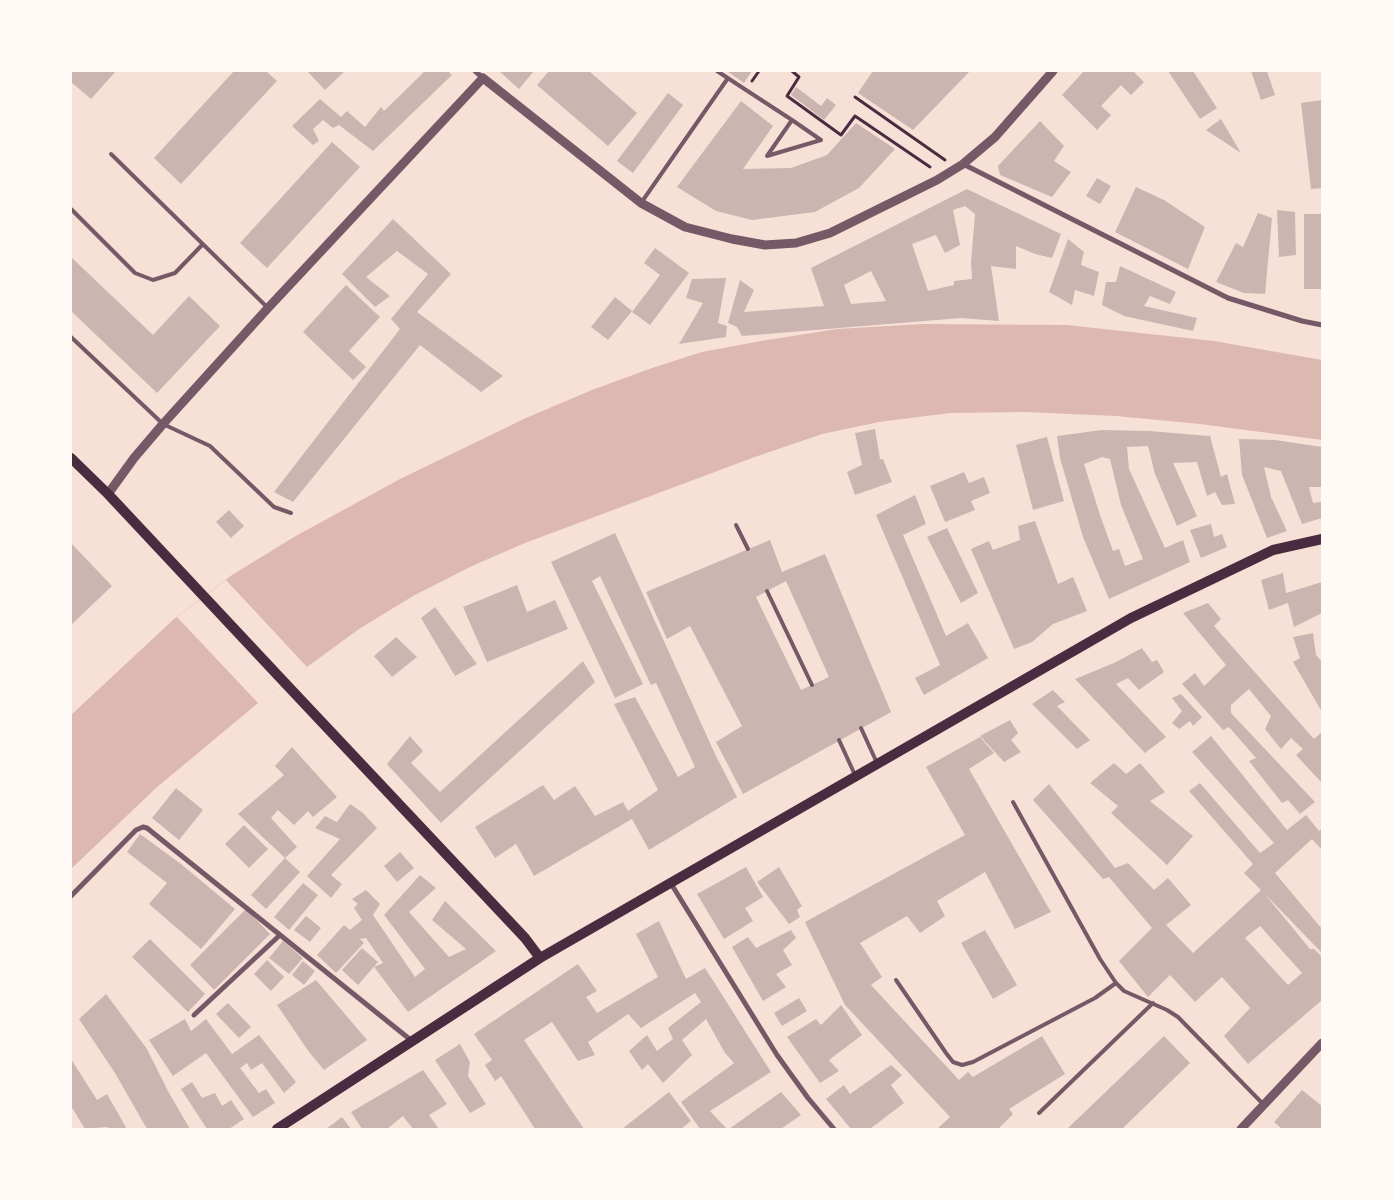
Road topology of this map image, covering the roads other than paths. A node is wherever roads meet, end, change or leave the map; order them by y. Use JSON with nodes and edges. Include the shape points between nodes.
{"nodes":[{"id":1,"x":475,"y":71,"type":"edge"},
{"id":2,"x":716,"y":71,"type":"edge"},
{"id":3,"x":1053,"y":71,"type":"edge"},
{"id":4,"x":483,"y":78,"type":"junction"},
{"id":5,"x":728,"y":78,"type":"junction"},
{"id":6,"x":792,"y":120,"type":"junction"},
{"id":7,"x":111,"y":154,"type":"dead end"},
{"id":8,"x":963,"y":164,"type":"junction"},
{"id":9,"x":642,"y":203,"type":"junction"},
{"id":10,"x":71,"y":209,"type":"edge"},
{"id":11,"x":204,"y":244,"type":"junction"},
{"id":12,"x":268,"y":308,"type":"junction"},
{"id":13,"x":1322,"y":325,"type":"edge"},
{"id":14,"x":71,"y":337,"type":"edge"},
{"id":15,"x":163,"y":424,"type":"junction"},
{"id":16,"x":71,"y":458,"type":"edge"},
{"id":17,"x":108,"y":494,"type":"junction"},
{"id":18,"x":291,"y":513,"type":"dead end"},
{"id":19,"x":736,"y":525,"type":"dead end"},
{"id":20,"x":1322,"y":539,"type":"edge"},
{"id":21,"x":748,"y":549,"type":"dead end"},
{"id":22,"x":767,"y":591,"type":"dead end"},
{"id":23,"x":812,"y":685,"type":"dead end"},
{"id":24,"x":861,"y":728,"type":"dead end"},
{"id":25,"x":839,"y":740,"type":"dead end"},
{"id":26,"x":878,"y":763,"type":"junction"},
{"id":27,"x":855,"y":775,"type":"junction"},
{"id":28,"x":1013,"y":802,"type":"dead end"},
{"id":29,"x":670,"y":882,"type":"junction"},
{"id":30,"x":71,"y":896,"type":"edge"},
{"id":31,"x":280,"y":935,"type":"junction"},
{"id":32,"x":540,"y":958,"type":"junction"},
{"id":33,"x":896,"y":980,"type":"dead end"},
{"id":34,"x":1116,"y":983,"type":"junction"},
{"id":35,"x":1153,"y":1003,"type":"junction"},
{"id":36,"x":194,"y":1016,"type":"dead end"},
{"id":37,"x":412,"y":1041,"type":"junction"},
{"id":38,"x":1322,"y":1043,"type":"edge"},
{"id":39,"x":1265,"y":1105,"type":"junction"},
{"id":40,"x":1040,"y":1113,"type":"dead end"},
{"id":41,"x":276,"y":1129,"type":"edge"},
{"id":42,"x":834,"y":1129,"type":"edge"},
{"id":43,"x":1241,"y":1129,"type":"edge"}],
"edges":[{"from":1,"to":4,"type":"street"},
{"from":2,"to":5,"type":"lane"},
{"from":3,"to":8,"type":"street","via":[[995,137]]},
{"from":4,"to":9,"type":"street"},
{"from":4,"to":12,"type":"street"},
{"from":5,"to":6,"type":"lane"},
{"from":5,"to":9,"type":"lane"},
{"from":6,"to":6,"type":"lane","via":[[772,149],[767,156],[821,140]]},
{"from":7,"to":11,"type":"lane"},
{"from":8,"to":9,"type":"street","via":[[938,180],[830,233],[796,243],[765,245],[685,227]]},
{"from":8,"to":13,"type":"street","via":[[1228,298]]},
{"from":10,"to":11,"type":"lane","via":[[135,273],[153,280],[175,273]]},
{"from":11,"to":12,"type":"lane"},
{"from":12,"to":15,"type":"street"},
{"from":14,"to":15,"type":"lane"},
{"from":15,"to":17,"type":"street"},
{"from":15,"to":18,"type":"lane","via":[[210,446],[274,507]]},
{"from":16,"to":17,"type":"main road"},
{"from":17,"to":32,"type":"main road","via":[[525,938]]},
{"from":19,"to":21,"type":"lane"},
{"from":20,"to":26,"type":"main road","via":[[1273,550],[1131,618]]},
{"from":22,"to":23,"type":"lane"},
{"from":24,"to":26,"type":"lane"},
{"from":25,"to":27,"type":"lane"},
{"from":26,"to":27,"type":"main road"},
{"from":27,"to":29,"type":"main road"},
{"from":28,"to":34,"type":"lane"},
{"from":29,"to":32,"type":"main road"},
{"from":29,"to":42,"type":"street","via":[[777,1055]]},
{"from":30,"to":31,"type":"street","via":[[136,830],[143,827]]},
{"from":31,"to":36,"type":"street"},
{"from":31,"to":37,"type":"street"},
{"from":32,"to":37,"type":"main road"},
{"from":33,"to":34,"type":"lane","via":[[946,1054],[953,1062],[962,1065],[1095,998]]},
{"from":34,"to":35,"type":"lane","via":[[1124,991]]},
{"from":35,"to":39,"type":"lane","via":[[1178,1017]]},
{"from":35,"to":40,"type":"lane"},
{"from":37,"to":41,"type":"main road"},
{"from":38,"to":39,"type":"street"},
{"from":39,"to":43,"type":"street"}]}
